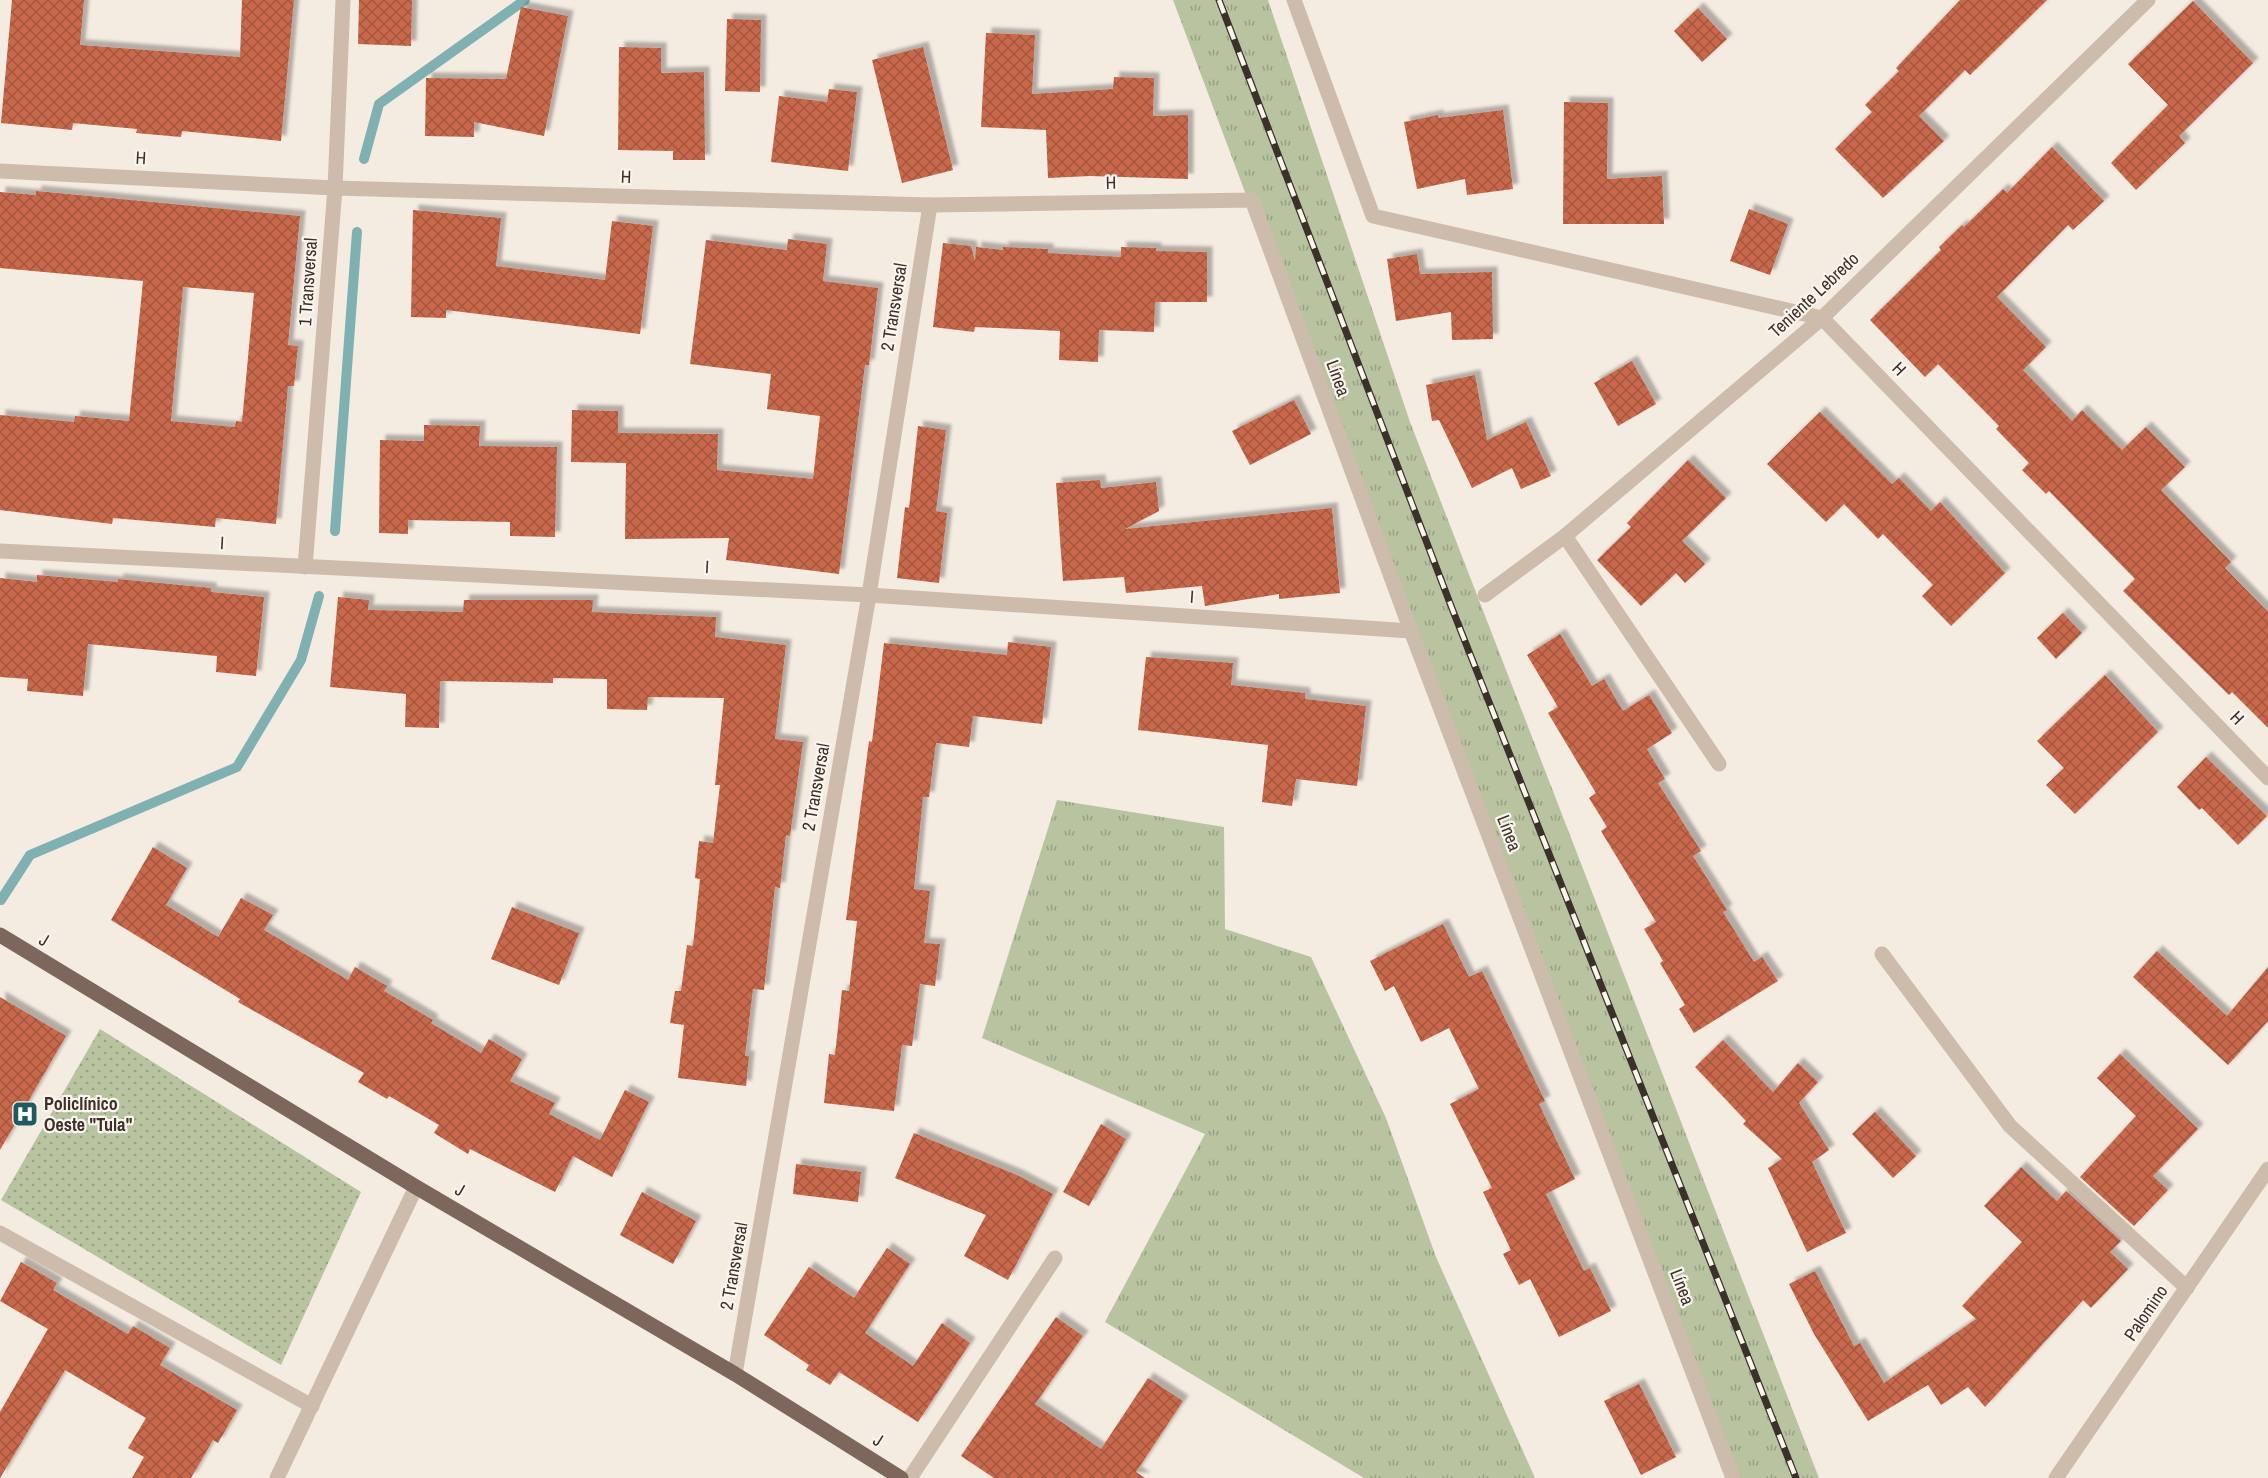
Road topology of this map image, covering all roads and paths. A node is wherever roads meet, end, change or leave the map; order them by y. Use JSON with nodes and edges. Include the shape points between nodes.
{"nodes":[{"id":1,"x":343,"y":0,"type":"edge"},
{"id":2,"x":1294,"y":0,"type":"edge"},
{"id":3,"x":2148,"y":0,"type":"edge"},
{"id":4,"x":0,"y":171,"type":"edge"},
{"id":5,"x":335,"y":188,"type":"junction"},
{"id":6,"x":1252,"y":200,"type":"joint"},
{"id":7,"x":930,"y":205,"type":"junction"},
{"id":8,"x":1822,"y":318,"type":"junction"},
{"id":9,"x":1564,"y":536,"type":"junction"},
{"id":10,"x":0,"y":551,"type":"edge"},
{"id":11,"x":306,"y":567,"type":"junction"},
{"id":12,"x":869,"y":595,"type":"junction"},
{"id":13,"x":1485,"y":595,"type":"dead end"},
{"id":14,"x":1411,"y":631,"type":"junction"},
{"id":15,"x":1719,"y":764,"type":"dead end"},
{"id":16,"x":2268,"y":778,"type":"edge"},
{"id":17,"x":0,"y":935,"type":"edge"},
{"id":18,"x":1882,"y":954,"type":"dead end"},
{"id":19,"x":2268,"y":1169,"type":"edge"},
{"id":20,"x":416,"y":1187,"type":"junction"},
{"id":21,"x":0,"y":1233,"type":"edge"},
{"id":22,"x":1055,"y":1258,"type":"dead end"},
{"id":23,"x":2187,"y":1287,"type":"junction"},
{"id":24,"x":735,"y":1374,"type":"junction"},
{"id":25,"x":312,"y":1406,"type":"junction"},
{"id":26,"x":277,"y":1478,"type":"edge"},
{"id":27,"x":901,"y":1478,"type":"edge"},
{"id":28,"x":910,"y":1478,"type":"edge"},
{"id":29,"x":1733,"y":1478,"type":"edge"},
{"id":30,"x":2056,"y":1478,"type":"edge"}],
"edges":[{"from":1,"to":5,"type":"street","name":"1 Transversal"},
{"from":2,"to":8,"type":"street","via":[[1373,216]]},
{"from":3,"to":8,"type":"street","name":"Teniente Lebredo"},
{"from":4,"to":5,"type":"street","name":"H"},
{"from":5,"to":7,"type":"street","name":"H"},
{"from":5,"to":11,"type":"street","name":"1 Transversal"},
{"from":6,"to":7,"type":"street","name":"H"},
{"from":6,"to":14,"type":"street","name":"Línea"},
{"from":7,"to":12,"type":"street","name":"2 Transversal"},
{"from":8,"to":9,"type":"street","name":"Teniente Lebredo"},
{"from":8,"to":16,"type":"street","name":"H"},
{"from":9,"to":13,"type":"street","name":"Teniente Lebredo"},
{"from":9,"to":15,"type":"street"},
{"from":10,"to":11,"type":"street","name":"I"},
{"from":11,"to":12,"type":"street","name":"I"},
{"from":12,"to":14,"type":"street","name":"I"},
{"from":12,"to":24,"type":"street","name":"2 Transversal"},
{"from":14,"to":29,"type":"street","name":"Línea"},
{"from":17,"to":20,"type":"main road","name":"J"},
{"from":18,"to":23,"type":"street","via":[[2010,1126]]},
{"from":19,"to":23,"type":"street","name":"Palomino"},
{"from":20,"to":24,"type":"main road","name":"J"},
{"from":20,"to":25,"type":"street"},
{"from":21,"to":25,"type":"street"},
{"from":22,"to":28,"type":"street"},
{"from":23,"to":30,"type":"street","name":"Palomino"},
{"from":24,"to":27,"type":"main road","name":"J"},
{"from":25,"to":26,"type":"street"}]}
